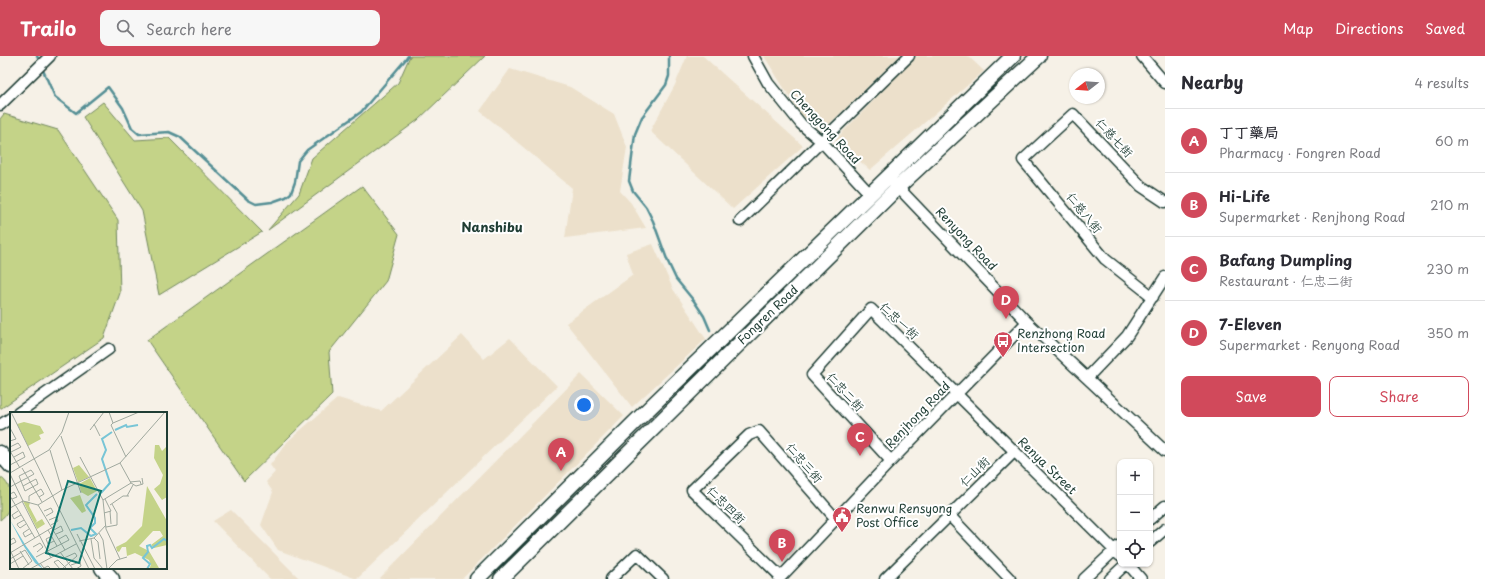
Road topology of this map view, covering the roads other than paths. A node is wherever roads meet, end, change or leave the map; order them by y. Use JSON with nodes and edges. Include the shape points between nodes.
{"nodes":[{"id":1,"x":753,"y":56,"type":"edge"},
{"id":2,"x":908,"y":56,"type":"edge"},
{"id":3,"x":1013,"y":56,"type":"edge"},
{"id":4,"x":1040,"y":56,"type":"edge"},
{"id":5,"x":1142,"y":56,"type":"edge"},
{"id":6,"x":49,"y":57,"type":"edge"},
{"id":7,"x":1165,"y":83,"type":"edge"},
{"id":8,"x":0,"y":105,"type":"edge"},
{"id":9,"x":1046,"y":139,"type":"joint"},
{"id":10,"x":822,"y":142,"type":"junction"},
{"id":11,"x":888,"y":176,"type":"junction"},
{"id":12,"x":898,"y":188,"type":"junction"},
{"id":13,"x":870,"y":194,"type":"junction"},
{"id":14,"x":1165,"y":202,"type":"edge"},
{"id":15,"x":740,"y":221,"type":"dead end"},
{"id":16,"x":1165,"y":277,"type":"edge"},
{"id":17,"x":1153,"y":297,"type":"junction"},
{"id":18,"x":1027,"y":322,"type":"junction"},
{"id":19,"x":110,"y":349,"type":"dead end"},
{"id":20,"x":812,"y":375,"type":"joint"},
{"id":21,"x":1087,"y":378,"type":"junction"},
{"id":22,"x":956,"y":395,"type":"junction"},
{"id":23,"x":19,"y":412,"type":"edge"},
{"id":24,"x":10,"y":419,"type":"edge"},
{"id":25,"x":0,"y":425,"type":"edge"},
{"id":26,"x":749,"y":435,"type":"joint"},
{"id":27,"x":1165,"y":451,"type":"edge"},
{"id":28,"x":1014,"y":452,"type":"junction"},
{"id":29,"x":0,"y":453,"type":"edge"},
{"id":30,"x":891,"y":461,"type":"junction"},
{"id":31,"x":10,"y":465,"type":"edge"},
{"id":32,"x":1165,"y":506,"type":"edge"},
{"id":33,"x":950,"y":515,"type":"junction"},
{"id":34,"x":1153,"y":516,"type":"edge"},
{"id":35,"x":836,"y":519,"type":"junction"},
{"id":36,"x":1165,"y":529,"type":"edge"},
{"id":37,"x":1153,"y":539,"type":"edge"},
{"id":38,"x":1117,"y":549,"type":"edge"},
{"id":39,"x":1117,"y":551,"type":"edge"},
{"id":40,"x":1124,"y":567,"type":"edge"},
{"id":41,"x":1130,"y":567,"type":"edge"},
{"id":42,"x":103,"y":569,"type":"edge"},
{"id":43,"x":780,"y":578,"type":"edge"},
{"id":44,"x":112,"y":579,"type":"edge"},
{"id":45,"x":477,"y":579,"type":"edge"},
{"id":46,"x":501,"y":579,"type":"edge"},
{"id":47,"x":611,"y":579,"type":"edge"},
{"id":48,"x":663,"y":579,"type":"edge"},
{"id":49,"x":885,"y":579,"type":"edge"},
{"id":50,"x":1010,"y":579,"type":"edge"},
{"id":51,"x":1084,"y":579,"type":"edge"},
{"id":52,"x":1110,"y":579,"type":"edge"},
{"id":53,"x":1142,"y":579,"type":"edge"}],
"edges":[{"from":1,"to":10,"type":"street","name":"Chenggong Road","via":[[768,84],[801,124]]},
{"from":2,"to":10,"type":"street"},
{"from":3,"to":11,"type":"main road","name":"Fongren Road"},
{"from":4,"to":12,"type":"main road","name":"Fongren Road"},
{"from":5,"to":7,"type":"street"},
{"from":6,"to":8,"type":"street"},
{"from":9,"to":14,"type":"street","name":"仁慈七街","via":[[1073,114],[1141,186]]},
{"from":9,"to":17,"type":"street","name":"仁慈八街","via":[[1023,160],[1105,259]]},
{"from":10,"to":13,"type":"street","name":"Chenggong Road"},
{"from":10,"to":15,"type":"street"},
{"from":11,"to":12,"type":"street","name":"Renyong Road"},
{"from":11,"to":13,"type":"main road","name":"Fongren Road"},
{"from":12,"to":18,"type":"street","name":"Renyong Road"},
{"from":12,"to":46,"type":"main road","name":"Fongren Road"},
{"from":13,"to":45,"type":"main road","name":"Fongren Road"},
{"from":16,"to":17,"type":"street"},
{"from":17,"to":21,"type":"street","via":[[1126,336]]},
{"from":18,"to":21,"type":"street","name":"Renyong Road"},
{"from":18,"to":22,"type":"street","name":"Renjhong Road"},
{"from":19,"to":23,"type":"street"},
{"from":20,"to":22,"type":"street","name":"仁忠一街","via":[[871,309]]},
{"from":20,"to":30,"type":"street","name":"仁忠二街"},
{"from":21,"to":27,"type":"street","name":"Renyong Road"},
{"from":22,"to":28,"type":"street","name":"Renya Street"},
{"from":22,"to":30,"type":"street","name":"Renjhong Road"},
{"from":24,"to":25,"type":"street"},
{"from":26,"to":35,"type":"street","name":"仁忠三街","via":[[759,432]]},
{"from":26,"to":43,"type":"street","name":"仁忠四街","via":[[692,490]]},
{"from":28,"to":33,"type":"street","name":"仁山街"},
{"from":28,"to":38,"type":"street","name":"Renya Street"},
{"from":29,"to":31,"type":"main road"},
{"from":30,"to":35,"type":"street","name":"Renjhong Road"},
{"from":32,"to":34,"type":"street"},
{"from":33,"to":49,"type":"street","name":"仁山街"},
{"from":33,"to":50,"type":"street"},
{"from":35,"to":43,"type":"street","name":"Renjhong Road"},
{"from":36,"to":37,"type":"street"},
{"from":39,"to":51,"type":"street"},
{"from":40,"to":52,"type":"street"},
{"from":41,"to":53,"type":"street"},
{"from":42,"to":44,"type":"main road"},
{"from":47,"to":48,"type":"street","via":[[637,554]]}]}
